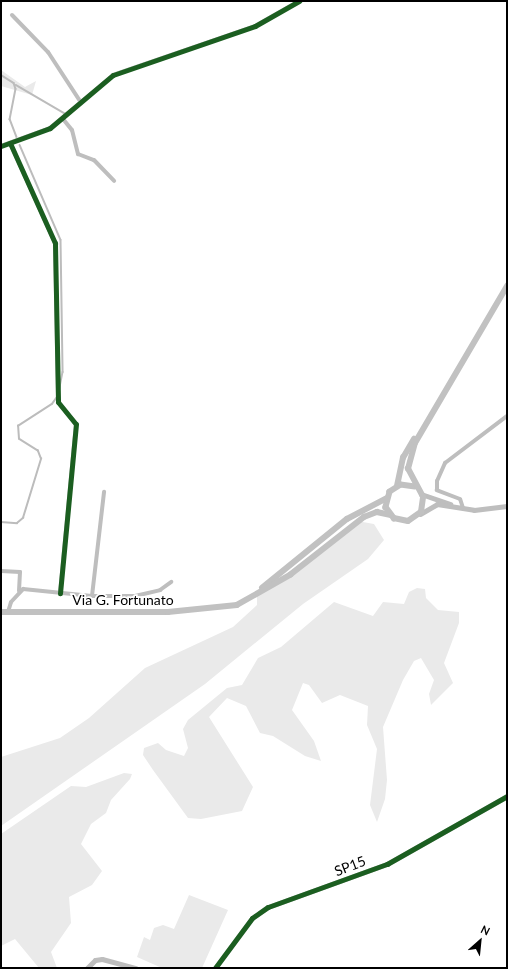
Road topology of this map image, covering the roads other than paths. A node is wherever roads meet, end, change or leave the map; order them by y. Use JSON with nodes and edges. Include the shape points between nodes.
{"nodes":[{"id":1,"x":298,"y":1,"type":"edge"},
{"id":2,"x":12,"y":15,"type":"dead end"},
{"id":3,"x":80,"y":100,"type":"junction"},
{"id":4,"x":64,"y":119,"type":"junction"},
{"id":5,"x":10,"y":143,"type":"junction"},
{"id":6,"x":1,"y":146,"type":"edge"},
{"id":7,"x":114,"y":181,"type":"dead end"},
{"id":8,"x":507,"y":286,"type":"edge"},
{"id":9,"x":507,"y":416,"type":"edge"},
{"id":10,"x":422,"y":429,"type":"junction"},
{"id":11,"x":397,"y":486,"type":"junction"},
{"id":12,"x":415,"y":488,"type":"junction"},
{"id":13,"x":104,"y":492,"type":"dead end"},
{"id":14,"x":421,"y":494,"type":"junction"},
{"id":15,"x":387,"y":498,"type":"junction"},
{"id":16,"x":456,"y":506,"type":"junction"},
{"id":17,"x":507,"y":506,"type":"edge"},
{"id":18,"x":463,"y":508,"type":"junction"},
{"id":19,"x":391,"y":515,"type":"junction"},
{"id":20,"x":419,"y":515,"type":"junction"},
{"id":21,"x":1,"y":571,"type":"edge"},
{"id":22,"x":171,"y":582,"type":"dead end"},
{"id":23,"x":19,"y":591,"type":"junction"},
{"id":24,"x":60,"y":593,"type":"junction"},
{"id":25,"x":92,"y":596,"type":"junction"},
{"id":26,"x":220,"y":608,"type":"junction"},
{"id":27,"x":1,"y":612,"type":"edge"},
{"id":28,"x":8,"y":612,"type":"junction"},
{"id":29,"x":507,"y":796,"type":"edge"},
{"id":30,"x":87,"y":968,"type":"edge"},
{"id":31,"x":136,"y":968,"type":"edge"},
{"id":32,"x":215,"y":968,"type":"edge"}],
"edges":[{"from":1,"to":3,"type":"street","via":[[226,37],[137,64],[113,75]]},
{"from":2,"to":3,"type":"street","via":[[48,52]]},
{"from":3,"to":4,"type":"street"},
{"from":4,"to":5,"type":"street","via":[[30,138]]},
{"from":4,"to":7,"type":"street","via":[[72,130],[78,154],[94,160]]},
{"from":5,"to":6,"type":"street"},
{"from":5,"to":24,"type":"street","via":[[55,243],[58,399],[76,424]]},
{"from":8,"to":10,"type":"main road"},
{"from":9,"to":18,"type":"street","via":[[445,463],[437,481],[438,490],[460,499]]},
{"from":10,"to":11,"type":"main road","via":[[406,451]]},
{"from":10,"to":12,"type":"main road","via":[[409,462],[409,476]]},
{"from":11,"to":12,"type":"main road"},
{"from":11,"to":15,"type":"main road"},
{"from":12,"to":14,"type":"main road"},
{"from":13,"to":25,"type":"street"},
{"from":14,"to":16,"type":"street"},
{"from":14,"to":20,"type":"main road","via":[[424,504]]},
{"from":15,"to":19,"type":"main road"},
{"from":15,"to":26,"type":"main road","name":"Via G. Fortunato","via":[[347,519],[267,586]]},
{"from":16,"to":18,"type":"street"},
{"from":16,"to":20,"type":"street","via":[[433,505]]},
{"from":17,"to":18,"type":"street"},
{"from":19,"to":20,"type":"main road","via":[[405,522]]},
{"from":19,"to":26,"type":"main road","name":"Via G. Fortunato","via":[[370,514],[270,588],[237,605]]},
{"from":21,"to":23,"type":"street","via":[[20,572]]},
{"from":22,"to":25,"type":"street","via":[[160,590],[135,596]]},
{"from":23,"to":24,"type":"street"},
{"from":23,"to":28,"type":"street"},
{"from":24,"to":25,"type":"street"},
{"from":26,"to":28,"type":"main road","name":"Via G. Fortunato","via":[[168,612]]},
{"from":27,"to":28,"type":"main road","name":"Via G. Fortunato"},
{"from":29,"to":32,"type":"street","name":"SP15","via":[[386,864],[268,907],[252,918]]},
{"from":30,"to":31,"type":"street","via":[[102,959]]}]}
